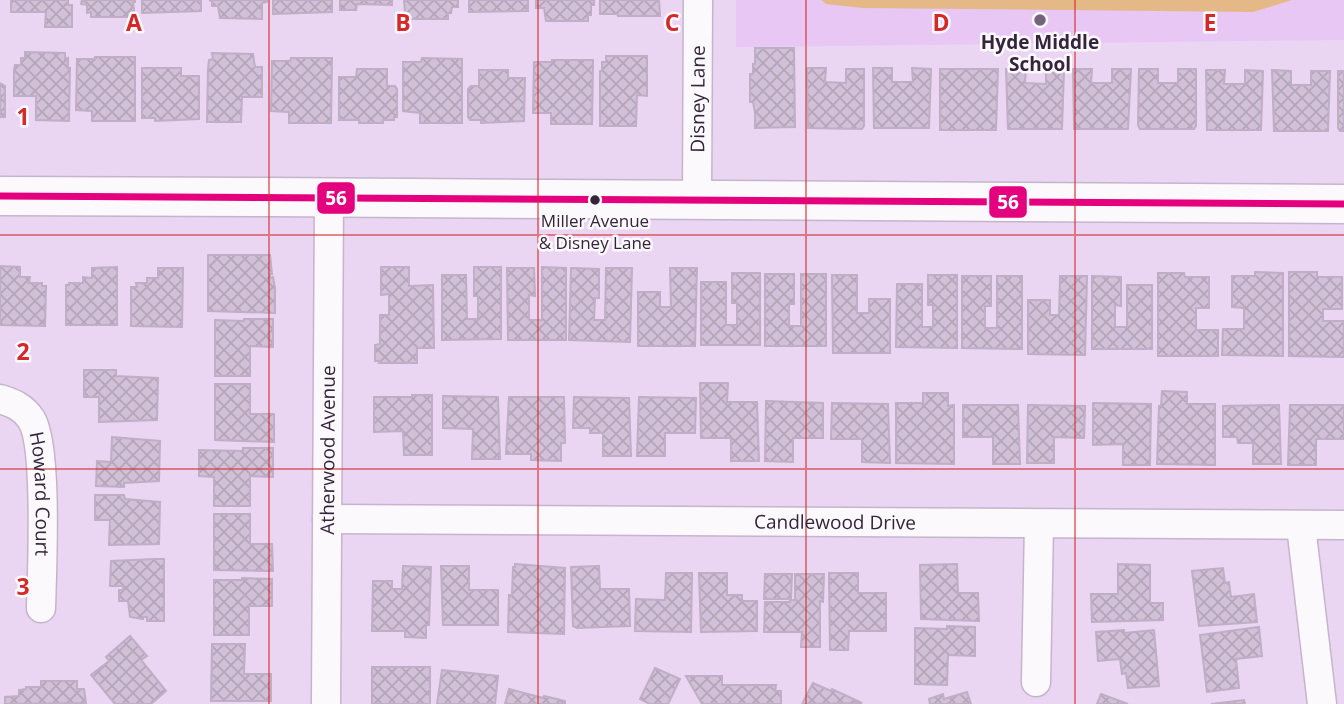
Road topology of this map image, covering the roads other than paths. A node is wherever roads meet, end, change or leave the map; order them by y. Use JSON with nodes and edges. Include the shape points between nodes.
{"nodes":[{"id":1,"x":698,"y":0,"type":"edge"},
{"id":2,"x":0,"y":196,"type":"edge"},
{"id":3,"x":329,"y":198,"type":"junction"},
{"id":4,"x":697,"y":199,"type":"junction"},
{"id":5,"x":1344,"y":204,"type":"edge"},
{"id":6,"x":0,"y":398,"type":"edge"},
{"id":7,"x":327,"y":519,"type":"junction"},
{"id":8,"x":1039,"y":524,"type":"junction"},
{"id":9,"x":1344,"y":525,"type":"edge"},
{"id":10,"x":1301,"y":526,"type":"junction"},
{"id":11,"x":41,"y":608,"type":"dead end"},
{"id":12,"x":1036,"y":682,"type":"dead end"},
{"id":13,"x":326,"y":704,"type":"edge"},
{"id":14,"x":1322,"y":704,"type":"edge"}],
"edges":[{"from":1,"to":4,"type":"street","name":"Disney Lane"},
{"from":2,"to":3,"type":"main road"},
{"from":3,"to":4,"type":"main road"},
{"from":3,"to":7,"type":"street","name":"Atherwood Avenue"},
{"from":4,"to":5,"type":"main road"},
{"from":6,"to":11,"type":"street","name":"Howard Court","via":[[17,404],[31,418],[40,449]]},
{"from":7,"to":8,"type":"street","name":"Candlewood Drive"},
{"from":7,"to":13,"type":"street","name":"Atherwood Avenue"},
{"from":8,"to":10,"type":"street","name":"Candlewood Drive"},
{"from":8,"to":12,"type":"street"},
{"from":9,"to":10,"type":"street","name":"Candlewood Drive"},
{"from":10,"to":14,"type":"street"}]}
